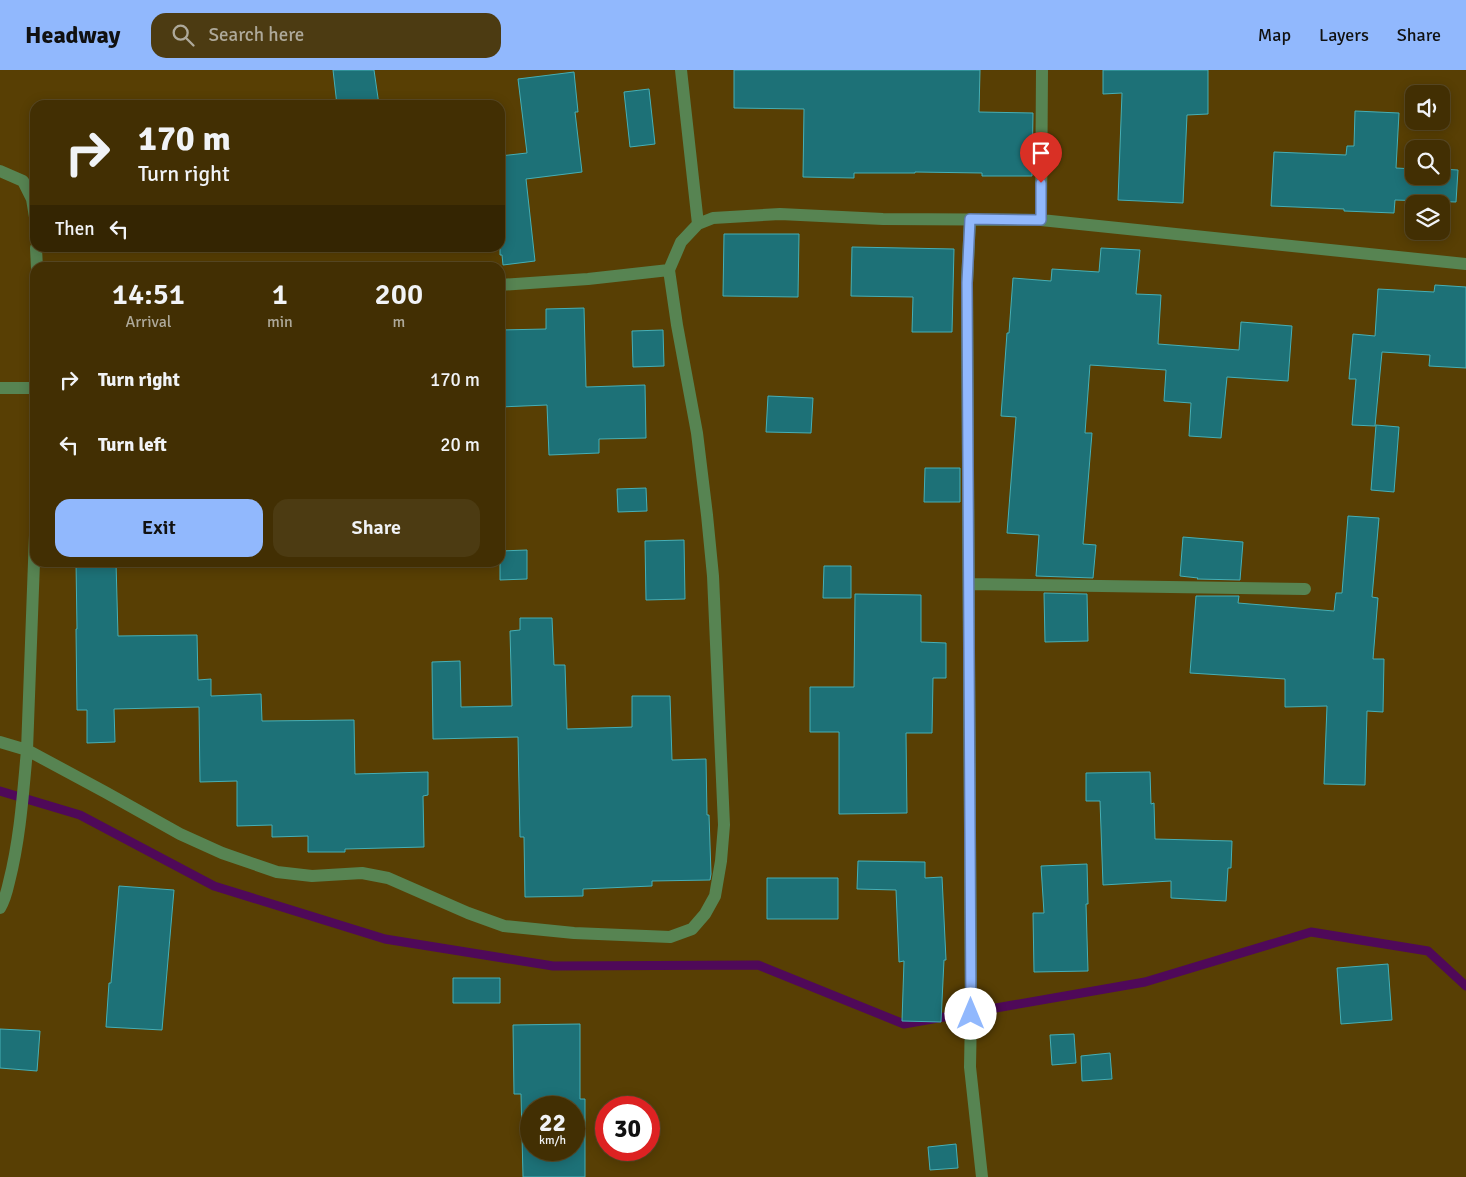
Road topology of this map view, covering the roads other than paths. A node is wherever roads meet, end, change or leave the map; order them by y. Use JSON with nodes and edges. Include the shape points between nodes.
{"nodes":[{"id":1,"x":681,"y":70,"type":"edge"},
{"id":2,"x":1042,"y":70,"type":"edge"},
{"id":3,"x":0,"y":170,"type":"edge"},
{"id":4,"x":30,"y":195,"type":"edge"},
{"id":5,"x":970,"y":219,"type":"junction"},
{"id":6,"x":1041,"y":220,"type":"junction"},
{"id":7,"x":698,"y":224,"type":"junction"},
{"id":8,"x":1466,"y":264,"type":"edge"},
{"id":9,"x":669,"y":270,"type":"junction"},
{"id":10,"x":505,"y":284,"type":"edge"},
{"id":11,"x":0,"y":388,"type":"edge"},
{"id":12,"x":30,"y":388,"type":"edge"},
{"id":13,"x":34,"y":567,"type":"edge"},
{"id":14,"x":969,"y":584,"type":"junction"},
{"id":15,"x":1305,"y":589,"type":"dead end"},
{"id":16,"x":0,"y":742,"type":"edge"},
{"id":17,"x":27,"y":750,"type":"junction"},
{"id":18,"x":0,"y":908,"type":"edge"},
{"id":19,"x":982,"y":1177,"type":"edge"}],
"edges":[{"from":1,"to":7,"type":"street"},
{"from":2,"to":6,"type":"street"},
{"from":3,"to":4,"type":"street","via":[[22,181]]},
{"from":5,"to":6,"type":"street"},
{"from":5,"to":7,"type":"street","via":[[780,214],[712,218]]},
{"from":5,"to":14,"type":"street","via":[[967,283]]},
{"from":6,"to":8,"type":"street"},
{"from":7,"to":9,"type":"street","via":[[681,242]]},
{"from":9,"to":10,"type":"street"},
{"from":9,"to":17,"type":"street","via":[[697,433],[708,524],[724,825],[715,896],[692,929],[670,936],[574,933],[504,926],[388,878],[362,873],[312,876],[277,872],[180,834]]},
{"from":11,"to":12,"type":"street"},
{"from":13,"to":17,"type":"street"},
{"from":14,"to":15,"type":"street"},
{"from":14,"to":19,"type":"street","via":[[970,1066]]},
{"from":16,"to":17,"type":"street"},
{"from":17,"to":18,"type":"street","via":[[12,868]]}]}
